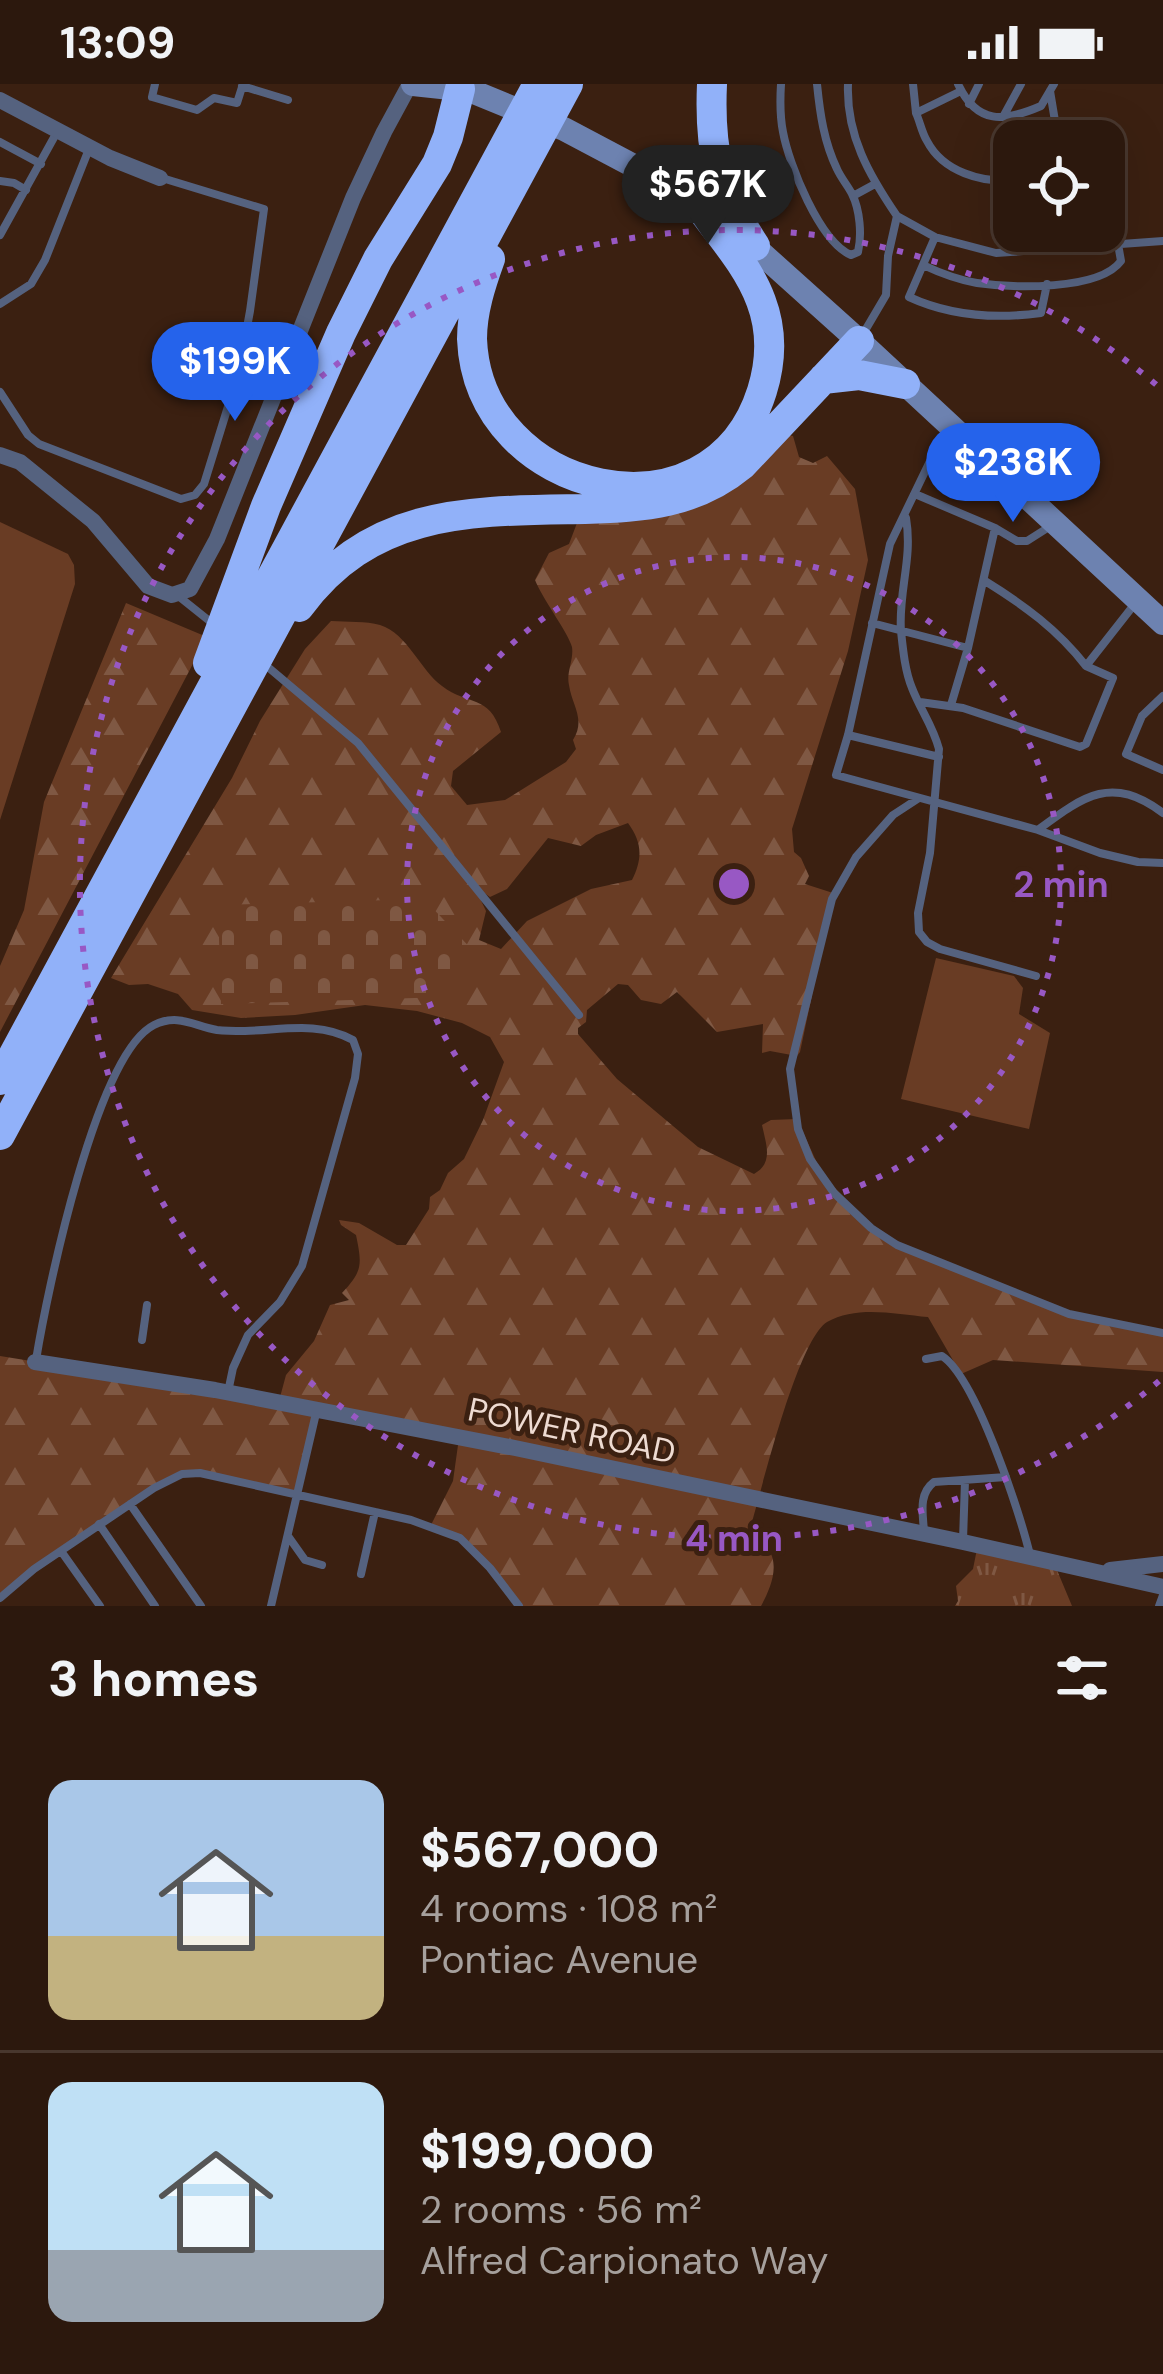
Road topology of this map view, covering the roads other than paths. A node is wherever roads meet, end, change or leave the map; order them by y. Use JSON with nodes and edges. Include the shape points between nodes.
{"nodes":[{"id":1,"x":155,"y":84,"type":"edge"},
{"id":2,"x":412,"y":84,"type":"edge"},
{"id":3,"x":712,"y":84,"type":"edge"},
{"id":4,"x":781,"y":84,"type":"edge"},
{"id":5,"x":817,"y":84,"type":"edge"},
{"id":6,"x":848,"y":84,"type":"edge"},
{"id":7,"x":913,"y":84,"type":"edge"},
{"id":8,"x":979,"y":84,"type":"edge"},
{"id":9,"x":1021,"y":84,"type":"edge"},
{"id":10,"x":242,"y":85,"type":"edge"},
{"id":11,"x":457,"y":86,"type":"edge"},
{"id":12,"x":558,"y":86,"type":"edge"},
{"id":13,"x":960,"y":87,"type":"edge"},
{"id":14,"x":1052,"y":87,"type":"edge"},
{"id":15,"x":0,"y":100,"type":"edge"},
{"id":16,"x":288,"y":100,"type":"dead end"},
{"id":17,"x":969,"y":104,"type":"junction"},
{"id":18,"x":916,"y":113,"type":"junction"},
{"id":19,"x":1004,"y":117,"type":"junction"},
{"id":20,"x":1055,"y":120,"type":"edge"},
{"id":21,"x":58,"y":130,"type":"junction"},
{"id":22,"x":0,"y":142,"type":"edge"},
{"id":23,"x":89,"y":147,"type":"junction"},
{"id":24,"x":516,"y":154,"type":"junction"},
{"id":25,"x":44,"y":159,"type":"junction"},
{"id":26,"x":160,"y":178,"type":"joint"},
{"id":27,"x":0,"y":181,"type":"edge"},
{"id":28,"x":993,"y":182,"type":"edge"},
{"id":29,"x":875,"y":184,"type":"junction"},
{"id":30,"x":26,"y":190,"type":"junction"},
{"id":31,"x":854,"y":196,"type":"junction"},
{"id":32,"x":696,"y":202,"type":"junction"},
{"id":33,"x":897,"y":216,"type":"junction"},
{"id":34,"x":0,"y":236,"type":"edge"},
{"id":35,"x":935,"y":237,"type":"junction"},
{"id":36,"x":1163,"y":241,"type":"edge"},
{"id":37,"x":1125,"y":244,"type":"edge"},
{"id":38,"x":755,"y":246,"type":"junction"},
{"id":39,"x":1010,"y":252,"type":"edge"},
{"id":40,"x":1120,"y":252,"type":"edge"},
{"id":41,"x":923,"y":265,"type":"junction"},
{"id":42,"x":1047,"y":284,"type":"junction"},
{"id":43,"x":0,"y":304,"type":"edge"},
{"id":44,"x":859,"y":340,"type":"junction"},
{"id":45,"x":824,"y":379,"type":"junction"},
{"id":46,"x":905,"y":384,"type":"junction"},
{"id":47,"x":0,"y":392,"type":"edge"},
{"id":48,"x":952,"y":428,"type":"junction"},
{"id":49,"x":0,"y":455,"type":"edge"},
{"id":50,"x":915,"y":494,"type":"junction"},
{"id":51,"x":905,"y":516,"type":"junction"},
{"id":52,"x":1056,"y":523,"type":"junction"},
{"id":53,"x":995,"y":528,"type":"junction"},
{"id":54,"x":985,"y":581,"type":"junction"},
{"id":55,"x":177,"y":595,"type":"junction"},
{"id":56,"x":1138,"y":599,"type":"junction"},
{"id":57,"x":872,"y":623,"type":"junction"},
{"id":58,"x":1163,"y":623,"type":"edge"},
{"id":59,"x":214,"y":624,"type":"dead end"},
{"id":60,"x":901,"y":632,"type":"junction"},
{"id":61,"x":968,"y":648,"type":"junction"},
{"id":62,"x":1086,"y":667,"type":"junction"},
{"id":63,"x":260,"y":669,"type":"junction"},
{"id":64,"x":1163,"y":696,"type":"edge"},
{"id":65,"x":919,"y":702,"type":"junction"},
{"id":66,"x":951,"y":705,"type":"junction"},
{"id":67,"x":848,"y":735,"type":"junction"},
{"id":68,"x":939,"y":757,"type":"junction"},
{"id":69,"x":1162,"y":768,"type":"edge"},
{"id":70,"x":919,"y":798,"type":"junction"},
{"id":71,"x":934,"y":802,"type":"junction"},
{"id":72,"x":1163,"y":813,"type":"edge"},
{"id":73,"x":1038,"y":830,"type":"junction"},
{"id":74,"x":135,"y":831,"type":"junction"},
{"id":75,"x":1163,"y":863,"type":"edge"},
{"id":76,"x":1036,"y":976,"type":"dead end"},
{"id":77,"x":579,"y":1015,"type":"dead end"},
{"id":78,"x":0,"y":1081,"type":"edge"},
{"id":79,"x":0,"y":1136,"type":"edge"},
{"id":80,"x":147,"y":1305,"type":"dead end"},
{"id":81,"x":1163,"y":1334,"type":"edge"},
{"id":82,"x":142,"y":1340,"type":"dead end"},
{"id":83,"x":926,"y":1359,"type":"dead end"},
{"id":84,"x":35,"y":1362,"type":"joint"},
{"id":85,"x":228,"y":1392,"type":"junction"},
{"id":86,"x":317,"y":1409,"type":"junction"},
{"id":87,"x":1006,"y":1478,"type":"junction"},
{"id":88,"x":965,"y":1481,"type":"junction"},
{"id":89,"x":296,"y":1494,"type":"junction"},
{"id":90,"x":130,"y":1503,"type":"junction"},
{"id":91,"x":375,"y":1512,"type":"junction"},
{"id":92,"x":99,"y":1525,"type":"junction"},
{"id":93,"x":924,"y":1534,"type":"junction"},
{"id":94,"x":287,"y":1535,"type":"junction"},
{"id":95,"x":963,"y":1541,"type":"junction"},
{"id":96,"x":61,"y":1551,"type":"junction"},
{"id":97,"x":1030,"y":1557,"type":"junction"},
{"id":98,"x":1163,"y":1564,"type":"edge"},
{"id":99,"x":322,"y":1565,"type":"dead end"},
{"id":100,"x":1094,"y":1571,"type":"junction"},
{"id":101,"x":361,"y":1574,"type":"dead end"},
{"id":102,"x":1163,"y":1591,"type":"edge"},
{"id":103,"x":0,"y":1598,"type":"edge"},
{"id":104,"x":100,"y":1606,"type":"edge"},
{"id":105,"x":154,"y":1606,"type":"edge"},
{"id":106,"x":201,"y":1606,"type":"edge"},
{"id":107,"x":271,"y":1606,"type":"edge"},
{"id":108,"x":519,"y":1606,"type":"edge"},
{"id":109,"x":1159,"y":1606,"type":"edge"}],
"edges":[{"from":1,"to":10,"type":"lane","via":[[152,98],[197,110],[214,98],[237,103]]},
{"from":2,"to":11,"type":"main road"},
{"from":2,"to":55,"type":"street","via":[[353,198],[218,539],[193,586]]},
{"from":3,"to":38,"type":"highway","via":[[715,158]]},
{"from":4,"to":31,"type":"lane","via":[[783,134],[796,173],[830,237],[851,255],[861,240]]},
{"from":5,"to":31,"type":"lane","via":[[820,122]]},
{"from":6,"to":29,"type":"lane","via":[[852,131]]},
{"from":7,"to":18,"type":"lane"},
{"from":8,"to":17,"type":"lane"},
{"from":9,"to":19,"type":"lane"},
{"from":10,"to":16,"type":"lane"},
{"from":11,"to":32,"type":"main road","via":[[564,129]]},
{"from":11,"to":74,"type":"highway","via":[[437,164],[361,291]]},
{"from":12,"to":24,"type":"highway"},
{"from":13,"to":17,"type":"lane"},
{"from":13,"to":18,"type":"lane"},
{"from":14,"to":19,"type":"lane","via":[[1041,106]]},
{"from":14,"to":20,"type":"lane"},
{"from":15,"to":21,"type":"street"},
{"from":17,"to":19,"type":"lane"},
{"from":18,"to":28,"type":"lane","via":[[928,145],[944,160]]},
{"from":21,"to":23,"type":"street"},
{"from":21,"to":25,"type":"lane"},
{"from":22,"to":25,"type":"lane"},
{"from":23,"to":26,"type":"street"},
{"from":23,"to":43,"type":"lane","via":[[45,260],[31,284]]},
{"from":24,"to":32,"type":"highway","via":[[478,293],[474,353],[489,399],[516,439],[556,470],[597,485],[657,485],[701,468],[755,411],[769,350],[763,304]]},
{"from":24,"to":63,"type":"highway"},
{"from":24,"to":74,"type":"highway"},
{"from":25,"to":30,"type":"lane"},
{"from":26,"to":47,"type":"lane","via":[[264,209],[238,371],[204,484],[181,499],[39,444]]},
{"from":27,"to":30,"type":"lane"},
{"from":29,"to":31,"type":"lane"},
{"from":29,"to":33,"type":"lane"},
{"from":30,"to":34,"type":"lane"},
{"from":32,"to":38,"type":"main road"},
{"from":33,"to":35,"type":"lane"},
{"from":33,"to":44,"type":"lane","via":[[886,296]]},
{"from":35,"to":39,"type":"lane"},
{"from":35,"to":41,"type":"lane"},
{"from":36,"to":37,"type":"lane"},
{"from":38,"to":44,"type":"main road"},
{"from":40,"to":42,"type":"lane","via":[[1116,268],[1095,280]]},
{"from":41,"to":42,"type":"lane","via":[[979,283]]},
{"from":41,"to":42,"type":"lane","via":[[909,297],[956,313],[1041,314]]},
{"from":44,"to":45,"type":"highway"},
{"from":44,"to":46,"type":"main road"},
{"from":45,"to":46,"type":"highway"},
{"from":45,"to":63,"type":"highway","via":[[742,465],[681,500],[462,513],[380,538],[314,589]]},
{"from":46,"to":48,"type":"main road"},
{"from":48,"to":50,"type":"lane"},
{"from":48,"to":52,"type":"main road"},
{"from":49,"to":55,"type":"street","via":[[93,521],[148,586]]},
{"from":50,"to":51,"type":"lane"},
{"from":50,"to":53,"type":"lane"},
{"from":51,"to":57,"type":"lane","via":[[890,544]]},
{"from":51,"to":60,"type":"lane"},
{"from":52,"to":53,"type":"lane","via":[[1027,541]]},
{"from":52,"to":56,"type":"main road"},
{"from":53,"to":54,"type":"lane"},
{"from":54,"to":61,"type":"lane"},
{"from":54,"to":62,"type":"lane","via":[[1064,638]]},
{"from":55,"to":59,"type":"lane"},
{"from":56,"to":58,"type":"main road"},
{"from":56,"to":62,"type":"lane"},
{"from":57,"to":60,"type":"lane"},
{"from":57,"to":67,"type":"lane"},
{"from":60,"to":61,"type":"lane"},
{"from":60,"to":65,"type":"lane"},
{"from":61,"to":66,"type":"lane"},
{"from":62,"to":66,"type":"lane","via":[[1113,678],[1080,748]]},
{"from":63,"to":77,"type":"lane","via":[[358,743]]},
{"from":63,"to":79,"type":"highway"},
{"from":64,"to":69,"type":"lane","via":[[1142,716],[1126,754]]},
{"from":65,"to":66,"type":"lane"},
{"from":65,"to":68,"type":"lane"},
{"from":67,"to":68,"type":"lane"},
{"from":67,"to":70,"type":"lane","via":[[836,775]]},
{"from":68,"to":71,"type":"lane"},
{"from":70,"to":71,"type":"lane"},
{"from":70,"to":81,"type":"lane","via":[[892,815],[832,899],[790,1069],[811,1159],[834,1193],[897,1245],[1069,1314]]},
{"from":71,"to":73,"type":"lane"},
{"from":71,"to":76,"type":"lane","via":[[920,932],[940,949]]},
{"from":72,"to":73,"type":"lane","via":[[1131,793],[1101,794]]},
{"from":73,"to":75,"type":"lane","via":[[1100,853]]},
{"from":74,"to":78,"type":"highway"},
{"from":80,"to":82,"type":"lane"},
{"from":83,"to":87,"type":"lane","via":[[950,1361]]},
{"from":84,"to":85,"type":"street","name":"POWER ROAD"},
{"from":84,"to":85,"type":"lane","via":[[94,1121],[128,1048],[169,1020],[216,1030],[335,1030],[353,1040],[355,1078],[302,1266],[248,1335]]},
{"from":85,"to":86,"type":"street","name":"POWER ROAD"},
{"from":86,"to":89,"type":"lane"},
{"from":86,"to":93,"type":"street","name":"POWER ROAD"},
{"from":87,"to":88,"type":"lane"},
{"from":87,"to":97,"type":"lane"},
{"from":88,"to":93,"type":"lane","via":[[926,1489]]},
{"from":88,"to":95,"type":"lane"},
{"from":89,"to":90,"type":"lane","via":[[200,1473],[182,1474]]},
{"from":89,"to":91,"type":"lane"},
{"from":89,"to":94,"type":"lane"},
{"from":90,"to":92,"type":"lane"},
{"from":90,"to":106,"type":"lane"},
{"from":91,"to":101,"type":"lane"},
{"from":91,"to":108,"type":"lane","via":[[460,1538]]},
{"from":92,"to":96,"type":"lane"},
{"from":92,"to":105,"type":"lane"},
{"from":93,"to":95,"type":"street","name":"POWER ROAD"},
{"from":94,"to":99,"type":"lane","via":[[305,1560]]},
{"from":94,"to":107,"type":"lane"},
{"from":95,"to":97,"type":"street","name":"POWER ROAD"},
{"from":96,"to":103,"type":"lane"},
{"from":96,"to":104,"type":"lane"},
{"from":97,"to":100,"type":"street","name":"POWER ROAD"},
{"from":98,"to":100,"type":"street","name":"POWER ROAD"},
{"from":100,"to":102,"type":"street","name":"POWER ROAD"},
{"from":102,"to":109,"type":"lane"}]}
